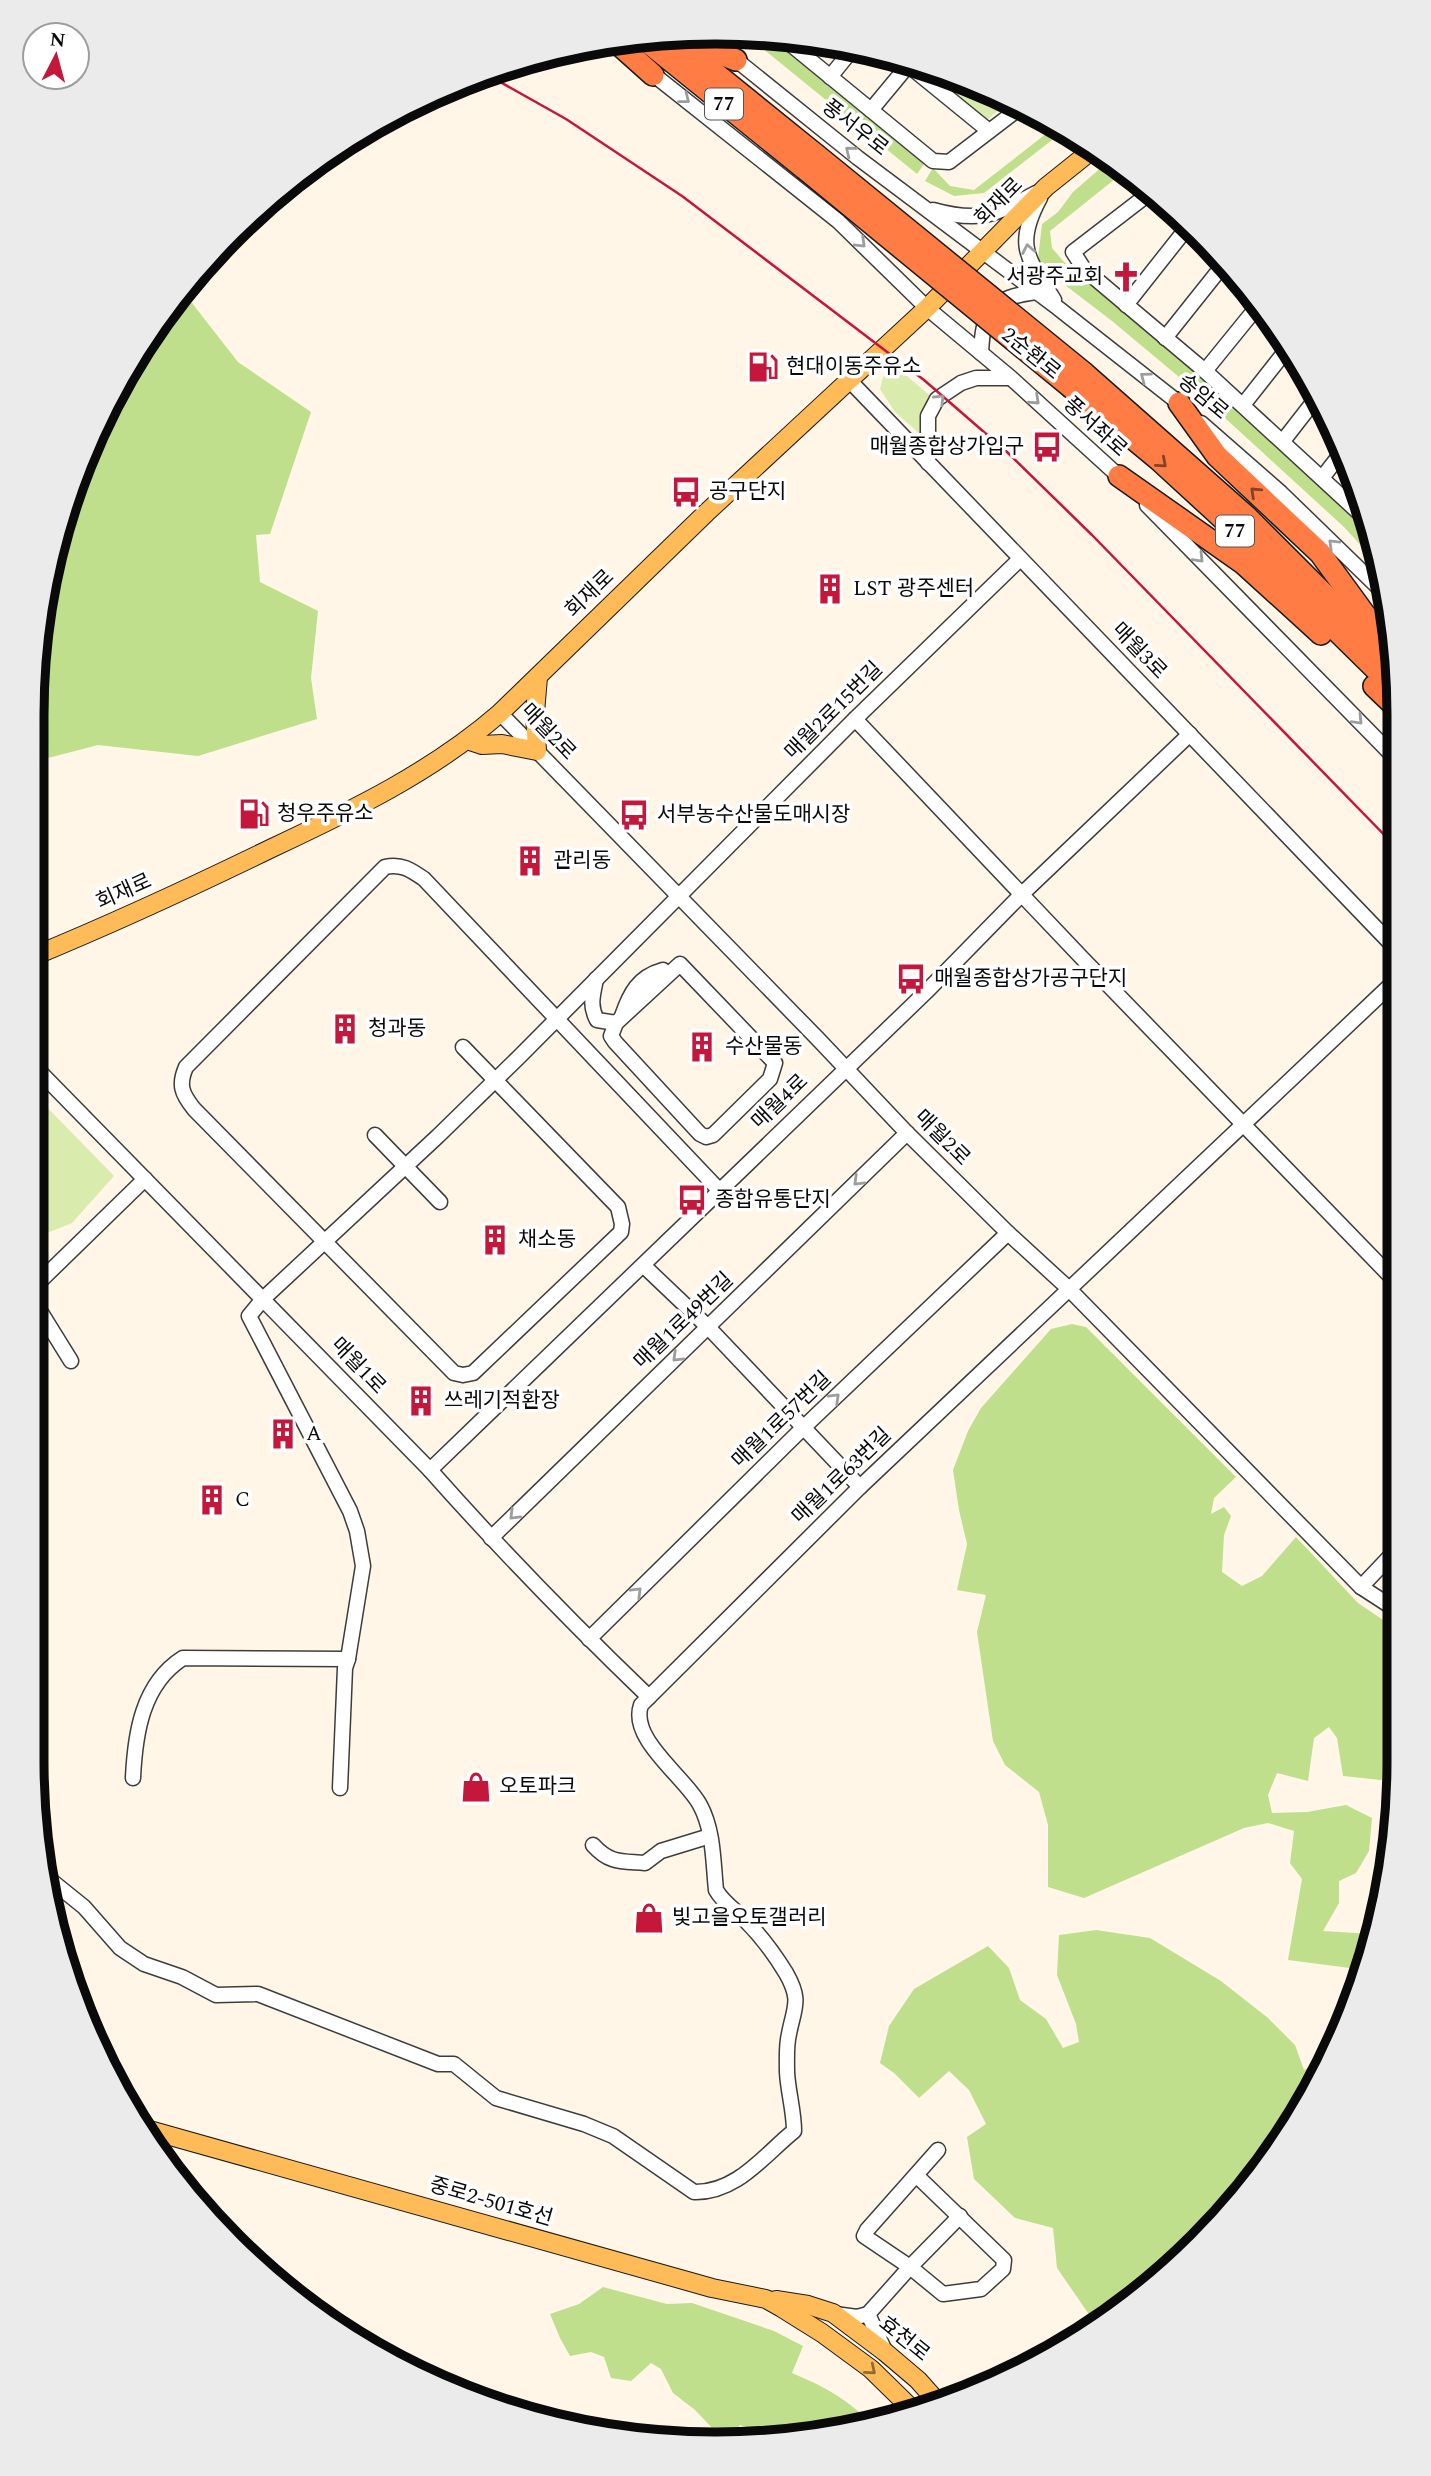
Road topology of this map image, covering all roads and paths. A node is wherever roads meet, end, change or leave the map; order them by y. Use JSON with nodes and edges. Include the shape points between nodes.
{"nodes":[{"id":1,"x":707,"y":44,"type":"edge"},
{"id":2,"x":718,"y":44,"type":"edge"},
{"id":3,"x":679,"y":45,"type":"edge"},
{"id":4,"x":655,"y":47,"type":"edge"},
{"id":5,"x":797,"y":48,"type":"edge"},
{"id":6,"x":623,"y":50,"type":"edge"},
{"id":7,"x":846,"y":57,"type":"edge"},
{"id":8,"x":736,"y":60,"type":"junction"},
{"id":9,"x":903,"y":71,"type":"edge"},
{"id":10,"x":653,"y":75,"type":"joint"},
{"id":11,"x":830,"y":77,"type":"junction"},
{"id":12,"x":925,"y":77,"type":"edge"},
{"id":13,"x":871,"y":110,"type":"junction"},
{"id":14,"x":1013,"y":113,"type":"edge"},
{"id":15,"x":989,"y":131,"type":"junction"},
{"id":16,"x":1086,"y":155,"type":"edge"},
{"id":17,"x":810,"y":162,"type":"junction"},
{"id":18,"x":1046,"y":187,"type":"junction"},
{"id":19,"x":1143,"y":198,"type":"edge"},
{"id":20,"x":924,"y":208,"type":"junction"},
{"id":21,"x":1182,"y":234,"type":"edge"},
{"id":22,"x":982,"y":252,"type":"junction"},
{"id":23,"x":1219,"y":271,"type":"edge"},
{"id":24,"x":1036,"y":292,"type":"junction"},
{"id":25,"x":1126,"y":305,"type":"junction"},
{"id":26,"x":928,"y":308,"type":"junction"},
{"id":27,"x":1058,"y":308,"type":"junction"},
{"id":28,"x":1252,"y":313,"type":"edge"},
{"id":29,"x":1165,"y":338,"type":"junction"},
{"id":30,"x":981,"y":353,"type":"junction"},
{"id":31,"x":1282,"y":355,"type":"edge"},
{"id":32,"x":1205,"y":371,"type":"junction"},
{"id":33,"x":1011,"y":378,"type":"junction"},
{"id":34,"x":849,"y":380,"type":"junction"},
{"id":35,"x":1078,"y":380,"type":"junction"},
{"id":36,"x":1180,"y":403,"type":"junction"},
{"id":37,"x":1243,"y":405,"type":"junction"},
{"id":38,"x":1311,"y":405,"type":"edge"},
{"id":39,"x":1283,"y":441,"type":"junction"},
{"id":40,"x":1337,"y":459,"type":"edge"},
{"id":41,"x":928,"y":463,"type":"junction"},
{"id":42,"x":1119,"y":476,"type":"junction"},
{"id":43,"x":1322,"y":478,"type":"junction"},
{"id":44,"x":1353,"y":504,"type":"edge"},
{"id":45,"x":1020,"y":559,"type":"junction"},
{"id":46,"x":1374,"y":583,"type":"edge"},
{"id":47,"x":1383,"y":639,"type":"edge"},
{"id":48,"x":1384,"y":654,"type":"edge"},
{"id":49,"x":538,"y":677,"type":"junction"},
{"id":50,"x":1386,"y":679,"type":"edge"},
{"id":51,"x":1387,"y":698,"type":"edge"},
{"id":52,"x":500,"y":713,"type":"junction"},
{"id":53,"x":855,"y":719,"type":"junction"},
{"id":54,"x":1190,"y":734,"type":"junction"},
{"id":55,"x":467,"y":740,"type":"junction"},
{"id":56,"x":1387,"y":750,"type":"edge"},
{"id":57,"x":537,"y":751,"type":"junction"},
{"id":58,"x":1022,"y":894,"type":"junction"},
{"id":59,"x":678,"y":895,"type":"junction"},
{"id":60,"x":1387,"y":940,"type":"edge"},
{"id":61,"x":44,"y":952,"type":"edge"},
{"id":62,"x":663,"y":970,"type":"dead end"},
{"id":63,"x":596,"y":979,"type":"junction"},
{"id":64,"x":1387,"y":989,"type":"edge"},
{"id":65,"x":556,"y":1020,"type":"junction"},
{"id":66,"x":619,"y":1020,"type":"junction"},
{"id":67,"x":463,"y":1047,"type":"dead end"},
{"id":68,"x":845,"y":1069,"type":"junction"},
{"id":69,"x":44,"y":1076,"type":"edge"},
{"id":70,"x":495,"y":1080,"type":"junction"},
{"id":71,"x":1245,"y":1125,"type":"junction"},
{"id":72,"x":907,"y":1133,"type":"junction"},
{"id":73,"x":375,"y":1135,"type":"dead end"},
{"id":74,"x":700,"y":1135,"type":"junction"},
{"id":75,"x":683,"y":1153,"type":"junction"},
{"id":76,"x":406,"y":1166,"type":"junction"},
{"id":77,"x":145,"y":1179,"type":"junction"},
{"id":78,"x":719,"y":1190,"type":"junction"},
{"id":79,"x":440,"y":1202,"type":"dead end"},
{"id":80,"x":1008,"y":1233,"type":"junction"},
{"id":81,"x":324,"y":1243,"type":"junction"},
{"id":82,"x":644,"y":1266,"type":"junction"},
{"id":83,"x":1387,"y":1273,"type":"edge"},
{"id":84,"x":44,"y":1277,"type":"edge"},
{"id":85,"x":1068,"y":1288,"type":"junction"},
{"id":86,"x":263,"y":1298,"type":"junction"},
{"id":87,"x":44,"y":1318,"type":"edge"},
{"id":88,"x":708,"y":1327,"type":"junction"},
{"id":89,"x":71,"y":1361,"type":"dead end"},
{"id":90,"x":804,"y":1427,"type":"junction"},
{"id":91,"x":430,"y":1470,"type":"junction"},
{"id":92,"x":860,"y":1487,"type":"junction"},
{"id":93,"x":491,"y":1538,"type":"junction"},
{"id":94,"x":1387,"y":1560,"type":"edge"},
{"id":95,"x":1361,"y":1587,"type":"junction"},
{"id":96,"x":1387,"y":1604,"type":"edge"},
{"id":97,"x":589,"y":1639,"type":"junction"},
{"id":98,"x":348,"y":1659,"type":"junction"},
{"id":99,"x":649,"y":1697,"type":"junction"},
{"id":100,"x":133,"y":1778,"type":"dead end"},
{"id":101,"x":340,"y":1788,"type":"dead end"},
{"id":102,"x":710,"y":1836,"type":"junction"},
{"id":103,"x":593,"y":1845,"type":"dead end"},
{"id":104,"x":56,"y":1884,"type":"edge"},
{"id":105,"x":156,"y":2132,"type":"edge"},
{"id":106,"x":938,"y":2150,"type":"dead end"},
{"id":107,"x":916,"y":2175,"type":"junction"},
{"id":108,"x":960,"y":2216,"type":"junction"},
{"id":109,"x":910,"y":2267,"type":"junction"},
{"id":110,"x":766,"y":2299,"type":"junction"},
{"id":111,"x":833,"y":2314,"type":"junction"},
{"id":112,"x":868,"y":2314,"type":"junction"},
{"id":113,"x":886,"y":2352,"type":"junction"},
{"id":114,"x":933,"y":2396,"type":"edge"},
{"id":115,"x":907,"y":2404,"type":"edge"}],
"edges":[{"from":1,"to":8,"type":"highway"},
{"from":2,"to":8,"type":"street","name":"풍서우로"},
{"from":3,"to":17,"type":"highway","name":"2순환로","number":"77"},
{"from":4,"to":17,"type":"highway","name":"2순환로","number":"77"},
{"from":5,"to":11,"type":"street"},
{"from":6,"to":10,"type":"highway"},
{"from":7,"to":11,"type":"street"},
{"from":20,"to":8,"type":"street","name":"풍서우로","one_way":true},
{"from":9,"to":13,"type":"street"},
{"from":10,"to":26,"type":"street","name":"풍서좌로","one_way":true,"via":[[838,221]]},
{"from":11,"to":13,"type":"street"},
{"from":12,"to":15,"type":"street"},
{"from":13,"to":15,"type":"street","via":[[933,161],[949,162]]},
{"from":14,"to":15,"type":"street"},
{"from":16,"to":18,"type":"main road","name":"회재로"},
{"from":17,"to":35,"type":"highway","name":"2순환로","number":"77","bridge":true},
{"from":18,"to":20,"type":"street","via":[[990,215],[955,216]]},
{"from":18,"to":22,"type":"main road","name":"회재로"},
{"from":27,"to":18,"type":"street","one_way":true,"via":[[1025,245],[1028,221]]},
{"from":19,"to":25,"type":"street","via":[[1073,252],[1084,269]]},
{"from":20,"to":22,"type":"street","name":"풍서우로"},
{"from":21,"to":25,"type":"street"},
{"from":22,"to":24,"type":"street","name":"송암로"},
{"from":22,"to":26,"type":"main road","name":"회재로"},
{"from":23,"to":29,"type":"street"},
{"from":24,"to":27,"type":"street","name":"송암로"},
{"from":24,"to":30,"type":"street","via":[[1012,295],[993,308],[983,324]]},
{"from":25,"to":29,"type":"street"},
{"from":26,"to":30,"type":"street","name":"풍서좌로"},
{"from":26,"to":34,"type":"main road","name":"회재로"},
{"from":36,"to":27,"type":"street","name":"송암로","one_way":true},
{"from":28,"to":32,"type":"street"},
{"from":29,"to":32,"type":"street"},
{"from":30,"to":33,"type":"street","name":"풍서좌로"},
{"from":31,"to":37,"type":"street"},
{"from":32,"to":37,"type":"street"},
{"from":41,"to":33,"type":"street","one_way":true,"via":[[928,416],[937,399],[976,378]]},
{"from":33,"to":42,"type":"street","name":"풍서좌로","one_way":true},
{"from":34,"to":41,"type":"street","name":"매월3로"},
{"from":34,"to":49,"type":"main road","name":"회재로"},
{"from":35,"to":48,"type":"highway","name":"2순환로","number":"77","via":[[1246,516]]},
{"from":35,"to":50,"type":"highway","name":"2순환로","number":"77","one_way":true},
{"from":46,"to":36,"type":"street","name":"송암로","one_way":true},
{"from":47,"to":36,"type":"highway","one_way":true,"via":[[1320,553],[1217,456]]},
{"from":37,"to":39,"type":"street"},
{"from":38,"to":39,"type":"street"},
{"from":39,"to":43,"type":"street"},
{"from":40,"to":43,"type":"street"},
{"from":41,"to":45,"type":"street","name":"매월3로"},
{"from":42,"to":51,"type":"highway","via":[[1244,564]]},
{"from":42,"to":56,"type":"street","name":"풍서좌로","one_way":true},
{"from":43,"to":44,"type":"street"},
{"from":45,"to":53,"type":"street","name":"매월2로15번길"},
{"from":45,"to":54,"type":"street","name":"매월3로"},
{"from":49,"to":52,"type":"main road","name":"회재로"},
{"from":49,"to":57,"type":"main road"},
{"from":52,"to":55,"type":"main road","name":"회재로"},
{"from":52,"to":57,"type":"street","name":"매월2로"},
{"from":53,"to":58,"type":"street"},
{"from":53,"to":59,"type":"street","name":"매월2로15번길"},
{"from":54,"to":58,"type":"street","name":"매월4로"},
{"from":54,"to":60,"type":"street","name":"매월3로"},
{"from":55,"to":57,"type":"main road"},
{"from":55,"to":61,"type":"main road","name":"회재로","via":[[354,809]]},
{"from":57,"to":59,"type":"street","name":"매월2로"},
{"from":58,"to":68,"type":"street","name":"매월4로"},
{"from":58,"to":71,"type":"street"},
{"from":59,"to":63,"type":"street","name":"매월2로15번길"},
{"from":59,"to":68,"type":"street","name":"매월2로"},
{"from":62,"to":66,"type":"street","via":[[631,992]]},
{"from":63,"to":65,"type":"street","name":"매월2로15번길"},
{"from":63,"to":66,"type":"street","via":[[592,1012],[597,1020]]},
{"from":64,"to":71,"type":"street","name":"매월1로63번길"},
{"from":65,"to":70,"type":"street","name":"매월2로15번길"},
{"from":65,"to":75,"type":"street"},
{"from":65,"to":81,"type":"street","via":[[424,879],[404,866],[385,867],[376,874],[201,1051],[181,1078],[183,1096],[194,1109]]},
{"from":66,"to":74,"type":"street","via":[[611,1036],[615,1042]]},
{"from":66,"to":74,"type":"street","via":[[680,964],[775,1063],[770,1079],[713,1135]]},
{"from":67,"to":70,"type":"street"},
{"from":68,"to":72,"type":"street","name":"매월2로"},
{"from":68,"to":78,"type":"street","name":"매월4로"},
{"from":69,"to":77,"type":"street","name":"매월1로"},
{"from":70,"to":76,"type":"street","name":"매월2로15번길"},
{"from":70,"to":81,"type":"street","via":[[618,1207],[621,1232],[473,1373],[463,1375],[448,1369]]},
{"from":71,"to":83,"type":"street"},
{"from":71,"to":85,"type":"street","name":"매월1로63번길"},
{"from":72,"to":80,"type":"street","name":"매월2로"},
{"from":72,"to":88,"type":"street","name":"매월1로49번길","one_way":true},
{"from":73,"to":76,"type":"street"},
{"from":74,"to":75,"type":"street"},
{"from":75,"to":78,"type":"street"},
{"from":76,"to":79,"type":"street"},
{"from":76,"to":81,"type":"street","name":"매월2로15번길"},
{"from":77,"to":84,"type":"street"},
{"from":77,"to":86,"type":"street","name":"매월1로"},
{"from":78,"to":82,"type":"street","name":"매월4로"},
{"from":80,"to":85,"type":"street","name":"매월2로"},
{"from":90,"to":80,"type":"street","name":"매월1로57번길","one_way":true},
{"from":81,"to":86,"type":"street","name":"매월2로15번길"},
{"from":82,"to":88,"type":"street"},
{"from":82,"to":91,"type":"street","name":"매월4로"},
{"from":85,"to":92,"type":"street","name":"매월1로63번길"},
{"from":85,"to":95,"type":"street","name":"매월2로"},
{"from":86,"to":91,"type":"street","name":"매월1로"},
{"from":86,"to":98,"type":"street","via":[[249,1316],[357,1531],[363,1566]]},
{"from":87,"to":89,"type":"street"},
{"from":88,"to":90,"type":"street"},
{"from":88,"to":93,"type":"street","name":"매월1로49번길","one_way":true},
{"from":90,"to":92,"type":"street"},
{"from":97,"to":90,"type":"street","name":"매월1로57번길","one_way":true},
{"from":91,"to":93,"type":"street","name":"매월1로"},
{"from":92,"to":99,"type":"street","name":"매월1로63번길"},
{"from":93,"to":97,"type":"street","name":"매월1로"},
{"from":94,"to":95,"type":"street"},
{"from":95,"to":96,"type":"street","name":"매월2로"},
{"from":97,"to":99,"type":"street","name":"매월1로"},
{"from":98,"to":100,"type":"street","via":[[183,1658],[161,1677],[143,1708]]},
{"from":98,"to":101,"type":"street"},
{"from":99,"to":102,"type":"street","via":[[639,1712],[643,1730],[700,1806]]},
{"from":102,"to":103,"type":"street","via":[[661,1851],[645,1863],[612,1860]]},
{"from":102,"to":104,"type":"street","via":[[716,1890],[772,1952],[795,1996],[796,2012],[787,2050],[794,2131],[750,2172],[710,2192],[694,2192],[613,2136],[496,2098],[454,2064],[438,2064],[258,1994],[216,1995],[144,1964],[120,1948],[84,1907]]},
{"from":105,"to":110,"type":"main road","name":"중로2-501호선","via":[[712,2288]]},
{"from":106,"to":107,"type":"street"},
{"from":107,"to":108,"type":"street"},
{"from":107,"to":109,"type":"street","via":[[864,2236]]},
{"from":108,"to":109,"type":"street"},
{"from":108,"to":109,"type":"street","via":[[1003,2260],[1003,2269],[981,2289],[943,2294]]},
{"from":109,"to":112,"type":"street"},
{"from":110,"to":111,"type":"main road","name":"효천로"},
{"from":110,"to":115,"type":"main road","name":"중로2-501호선","one_way":true,"via":[[871,2369]]},
{"from":111,"to":112,"type":"street"},
{"from":111,"to":113,"type":"main road","name":"효천로"},
{"from":112,"to":113,"type":"street"},
{"from":113,"to":114,"type":"main road","name":"효천로"}]}
